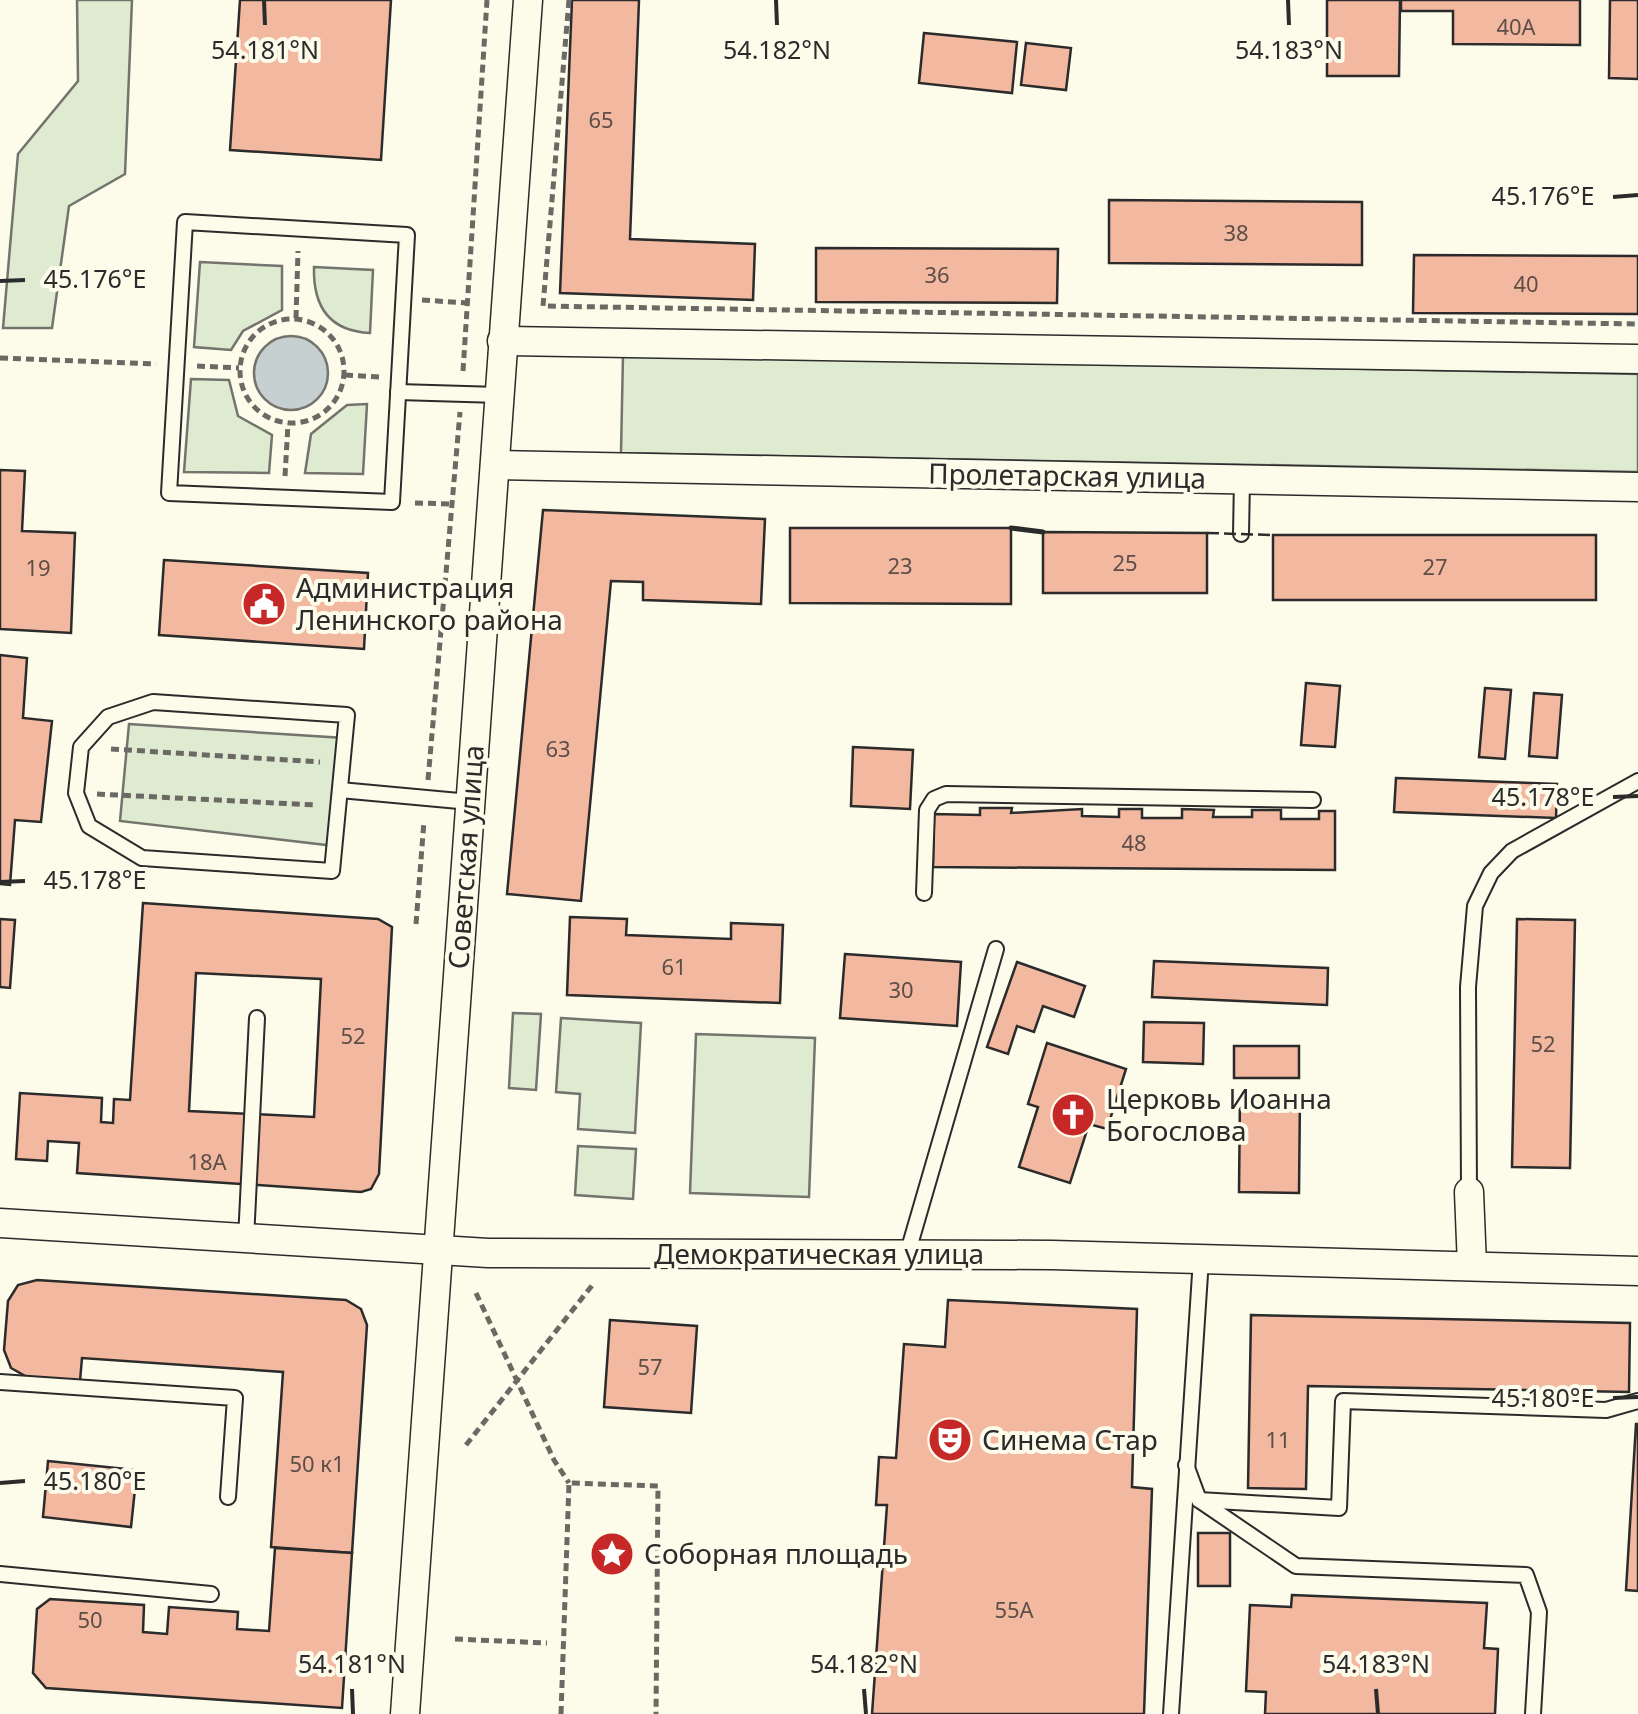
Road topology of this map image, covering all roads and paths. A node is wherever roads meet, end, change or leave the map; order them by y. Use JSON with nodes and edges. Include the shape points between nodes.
{"nodes":[{"id":1,"x":486,"y":0,"type":"edge"},
{"id":2,"x":528,"y":0,"type":"edge"},
{"id":3,"x":569,"y":0,"type":"edge"},
{"id":4,"x":299,"y":230,"type":"junction"},
{"id":5,"x":404,"y":298,"type":"junction"},
{"id":6,"x":468,"y":302,"type":"junction"},
{"id":7,"x":296,"y":318,"type":"junction"},
{"id":8,"x":1638,"y":324,"type":"edge"},
{"id":9,"x":502,"y":341,"type":"junction"},
{"id":10,"x":0,"y":358,"type":"edge"},
{"id":11,"x":1638,"y":359,"type":"edge"},
{"id":12,"x":161,"y":364,"type":"dead end"},
{"id":13,"x":345,"y":375,"type":"junction"},
{"id":14,"x":399,"y":385,"type":"junction"},
{"id":15,"x":461,"y":394,"type":"junction"},
{"id":16,"x":500,"y":395,"type":"junction"},
{"id":17,"x":288,"y":424,"type":"junction"},
{"id":18,"x":496,"y":465,"type":"junction"},
{"id":19,"x":1242,"y":480,"type":"junction"},
{"id":20,"x":1638,"y":487,"type":"edge"},
{"id":21,"x":284,"y":498,"type":"junction"},
{"id":22,"x":392,"y":502,"type":"junction"},
{"id":23,"x":452,"y":504,"type":"junction"},
{"id":24,"x":1241,"y":534,"type":"dead end"},
{"id":25,"x":80,"y":747,"type":"junction"},
{"id":26,"x":342,"y":763,"type":"junction"},
{"id":27,"x":1638,"y":781,"type":"edge"},
{"id":28,"x":76,"y":794,"type":"junction"},
{"id":29,"x":339,"y":798,"type":"junction"},
{"id":30,"x":426,"y":799,"type":"junction"},
{"id":31,"x":1313,"y":800,"type":"dead end"},
{"id":32,"x":470,"y":802,"type":"junction"},
{"id":33,"x":924,"y":893,"type":"dead end"},
{"id":34,"x":416,"y":924,"type":"dead end"},
{"id":35,"x":996,"y":949,"type":"dead end"},
{"id":36,"x":256,"y":1018,"type":"dead end"},
{"id":37,"x":1469,"y":1192,"type":"joint"},
{"id":38,"x":3,"y":1227,"type":"edge"},
{"id":39,"x":246,"y":1239,"type":"junction"},
{"id":40,"x":437,"y":1251,"type":"junction"},
{"id":41,"x":907,"y":1255,"type":"junction"},
{"id":42,"x":1201,"y":1259,"type":"junction"},
{"id":43,"x":1472,"y":1266,"type":"junction"},
{"id":44,"x":1638,"y":1271,"type":"edge"},
{"id":45,"x":594,"y":1283,"type":"dead end"},
{"id":46,"x":476,"y":1293,"type":"dead end"},
{"id":47,"x":0,"y":1382,"type":"edge"},
{"id":48,"x":517,"y":1382,"type":"junction"},
{"id":49,"x":1638,"y":1401,"type":"edge"},
{"id":50,"x":466,"y":1445,"type":"dead end"},
{"id":51,"x":1186,"y":1466,"type":"junction"},
{"id":52,"x":569,"y":1483,"type":"junction"},
{"id":53,"x":228,"y":1497,"type":"dead end"},
{"id":54,"x":1198,"y":1500,"type":"junction"},
{"id":55,"x":0,"y":1574,"type":"edge"},
{"id":56,"x":212,"y":1594,"type":"dead end"},
{"id":57,"x":454,"y":1639,"type":"dead end"},
{"id":58,"x":547,"y":1644,"type":"dead end"},
{"id":59,"x":405,"y":1714,"type":"edge"},
{"id":60,"x":561,"y":1714,"type":"edge"},
{"id":61,"x":656,"y":1714,"type":"edge"},
{"id":62,"x":1170,"y":1714,"type":"edge"},
{"id":63,"x":1534,"y":1714,"type":"edge"}],
"edges":[{"from":1,"to":6,"type":"path"},
{"from":2,"to":9,"type":"street","name":"Советская улица"},
{"from":3,"to":8,"type":"path","via":[[543,306]]},
{"from":4,"to":5,"type":"lane","via":[[407,235]]},
{"from":4,"to":7,"type":"path"},
{"from":4,"to":21,"type":"lane","via":[[185,222],[171,456],[169,493]]},
{"from":5,"to":6,"type":"path"},
{"from":5,"to":14,"type":"lane"},
{"from":6,"to":15,"type":"path"},
{"from":7,"to":13,"type":"path","via":[[332,336]]},
{"from":7,"to":17,"type":"path","via":[[258,331],[244,348],[240,368],[252,406]]},
{"from":9,"to":11,"type":"street"},
{"from":9,"to":16,"type":"street","name":"Советская улица"},
{"from":10,"to":12,"type":"path"},
{"from":13,"to":14,"type":"path"},
{"from":13,"to":17,"type":"path","via":[[327,411]]},
{"from":14,"to":15,"type":"lane"},
{"from":14,"to":22,"type":"lane"},
{"from":15,"to":16,"type":"lane"},
{"from":15,"to":23,"type":"path"},
{"from":16,"to":18,"type":"street","name":"Советская улица"},
{"from":17,"to":21,"type":"path"},
{"from":18,"to":19,"type":"street","name":"Пролетарская улица"},
{"from":18,"to":32,"type":"street","name":"Советская улица"},
{"from":19,"to":20,"type":"street","name":"Пролетарская улица"},
{"from":19,"to":24,"type":"lane"},
{"from":21,"to":22,"type":"lane"},
{"from":22,"to":23,"type":"path"},
{"from":23,"to":30,"type":"path"},
{"from":25,"to":26,"type":"path"},
{"from":25,"to":26,"type":"lane","via":[[108,717],[153,702],[347,715]]},
{"from":25,"to":28,"type":"lane"},
{"from":26,"to":29,"type":"lane"},
{"from":27,"to":37,"type":"lane","via":[[1512,851],[1491,873],[1475,906],[1468,987]]},
{"from":28,"to":29,"type":"path"},
{"from":28,"to":29,"type":"lane","via":[[89,826],[142,858],[332,871]]},
{"from":29,"to":30,"type":"lane"},
{"from":30,"to":32,"type":"lane"},
{"from":30,"to":34,"type":"path"},
{"from":31,"to":33,"type":"lane","via":[[946,794],[927,810]]},
{"from":32,"to":40,"type":"street","name":"Советская улица"},
{"from":35,"to":41,"type":"lane"},
{"from":36,"to":39,"type":"lane"},
{"from":37,"to":43,"type":"street"},
{"from":38,"to":39,"type":"street","name":"Демократическая улица"},
{"from":39,"to":40,"type":"street","name":"Демократическая улица"},
{"from":40,"to":41,"type":"street","name":"Демократическая улица"},
{"from":40,"to":59,"type":"street","name":"Советская улица"},
{"from":41,"to":42,"type":"street","name":"Демократическая улица"},
{"from":42,"to":43,"type":"street","name":"Демократическая улица"},
{"from":42,"to":51,"type":"lane"},
{"from":43,"to":44,"type":"street","name":"Демократическая улица"},
{"from":45,"to":48,"type":"path"},
{"from":46,"to":48,"type":"path"},
{"from":47,"to":53,"type":"lane","via":[[235,1398]]},
{"from":48,"to":50,"type":"path"},
{"from":48,"to":52,"type":"path"},
{"from":49,"to":54,"type":"lane","via":[[1606,1410],[1343,1401],[1339,1508]]},
{"from":51,"to":54,"type":"lane"},
{"from":51,"to":62,"type":"lane"},
{"from":52,"to":60,"type":"path"},
{"from":52,"to":61,"type":"path","via":[[658,1486]]},
{"from":54,"to":63,"type":"lane","via":[[1296,1566],[1526,1575],[1539,1612]]},
{"from":55,"to":56,"type":"lane"},
{"from":57,"to":58,"type":"path"}]}
